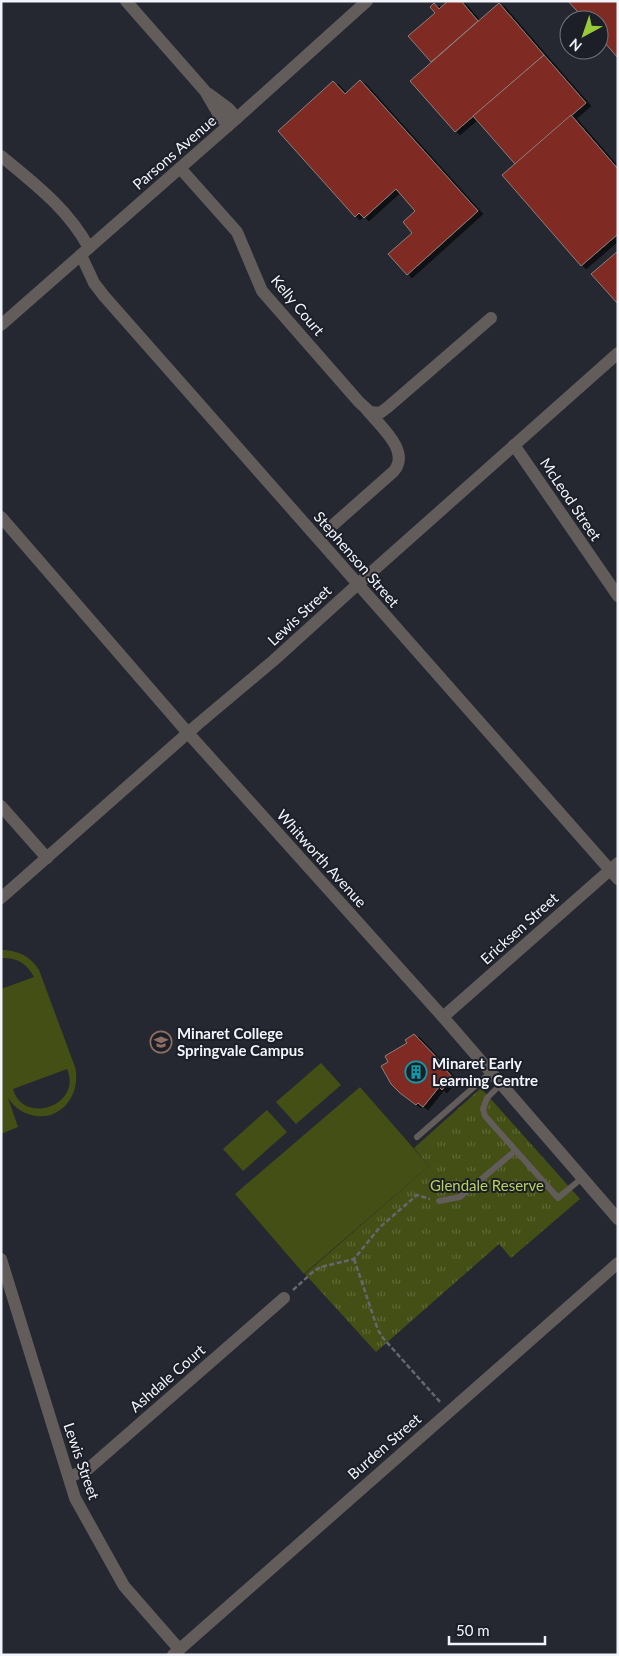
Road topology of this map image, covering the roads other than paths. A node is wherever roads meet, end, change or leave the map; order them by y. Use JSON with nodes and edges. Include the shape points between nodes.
{"nodes":[{"id":1,"x":126,"y":1,"type":"edge"},
{"id":2,"x":367,"y":1,"type":"edge"},
{"id":3,"x":233,"y":122,"type":"junction"},
{"id":4,"x":1,"y":156,"type":"edge"},
{"id":5,"x":180,"y":168,"type":"junction"},
{"id":6,"x":85,"y":252,"type":"junction"},
{"id":7,"x":492,"y":318,"type":"dead end"},
{"id":8,"x":1,"y":325,"type":"edge"},
{"id":9,"x":618,"y":353,"type":"edge"},
{"id":10,"x":366,"y":409,"type":"junction"},
{"id":11,"x":514,"y":446,"type":"junction"},
{"id":12,"x":1,"y":518,"type":"edge"},
{"id":13,"x":333,"y":525,"type":"dead end"},
{"id":14,"x":358,"y":584,"type":"junction"},
{"id":15,"x":618,"y":596,"type":"edge"},
{"id":16,"x":188,"y":733,"type":"junction"},
{"id":17,"x":1,"y":806,"type":"edge"},
{"id":18,"x":47,"y":858,"type":"junction"},
{"id":19,"x":615,"y":871,"type":"edge"},
{"id":20,"x":1,"y":898,"type":"edge"},
{"id":21,"x":443,"y":1017,"type":"junction"},
{"id":22,"x":490,"y":1073,"type":"junction"},
{"id":23,"x":500,"y":1085,"type":"junction"},
{"id":24,"x":417,"y":1137,"type":"dead end"},
{"id":25,"x":515,"y":1151,"type":"junction"},
{"id":26,"x":582,"y":1178,"type":"junction"},
{"id":27,"x":439,"y":1201,"type":"road end"},
{"id":28,"x":618,"y":1219,"type":"edge"},
{"id":29,"x":1,"y":1259,"type":"edge"},
{"id":30,"x":618,"y":1263,"type":"edge"},
{"id":31,"x":284,"y":1298,"type":"road end"},
{"id":32,"x":69,"y":1477,"type":"junction"},
{"id":33,"x":176,"y":1652,"type":"edge"}],
"edges":[{"from":1,"to":3,"type":"street","via":[[205,91],[228,108]]},
{"from":2,"to":3,"type":"street","name":"Parsons Avenue"},
{"from":3,"to":5,"type":"street","name":"Parsons Avenue"},
{"from":4,"to":6,"type":"street","name":"Stephenson Street","via":[[52,199],[75,225]]},
{"from":5,"to":6,"type":"street","name":"Parsons Avenue"},
{"from":5,"to":10,"type":"street","name":"Kelly Court","via":[[237,232],[262,290]]},
{"from":6,"to":8,"type":"street","name":"Parsons Avenue"},
{"from":6,"to":14,"type":"street","name":"Stephenson Street","via":[[94,283],[104,296]]},
{"from":7,"to":10,"type":"street","via":[[384,410],[375,413]]},
{"from":9,"to":11,"type":"street","name":"Lewis Street"},
{"from":10,"to":13,"type":"street","name":"Kelly Court","via":[[395,444],[400,460],[398,467]]},
{"from":11,"to":14,"type":"street","name":"Lewis Street"},
{"from":11,"to":15,"type":"street","name":"McLeod Street"},
{"from":12,"to":16,"type":"street","name":"Whitworth Avenue"},
{"from":14,"to":16,"type":"street","name":"Lewis Street"},
{"from":14,"to":19,"type":"street","name":"Stephenson Street"},
{"from":16,"to":18,"type":"street","name":"Lewis Street"},
{"from":16,"to":21,"type":"street","name":"Whitworth Avenue"},
{"from":17,"to":18,"type":"street"},
{"from":18,"to":20,"type":"street","name":"Lewis Street"},
{"from":19,"to":21,"type":"street","name":"Ericksen Street"},
{"from":21,"to":22,"type":"street","name":"Whitworth Avenue"},
{"from":22,"to":23,"type":"street","name":"Whitworth Avenue"},
{"from":22,"to":24,"type":"lane"},
{"from":23,"to":25,"type":"lane","via":[[487,1098],[483,1109],[485,1116]]},
{"from":23,"to":26,"type":"street","name":"Whitworth Avenue"},
{"from":25,"to":26,"type":"lane","via":[[558,1198]]},
{"from":25,"to":27,"type":"lane","via":[[460,1198]]},
{"from":26,"to":28,"type":"street","name":"Whitworth Avenue"},
{"from":29,"to":32,"type":"street","name":"Lewis Street"},
{"from":30,"to":33,"type":"street","name":"Burden Street"},
{"from":31,"to":32,"type":"street","name":"Ashdale Court","via":[[88,1469]]},
{"from":32,"to":33,"type":"street","name":"Lewis Street","via":[[75,1498],[124,1586]]}]}
